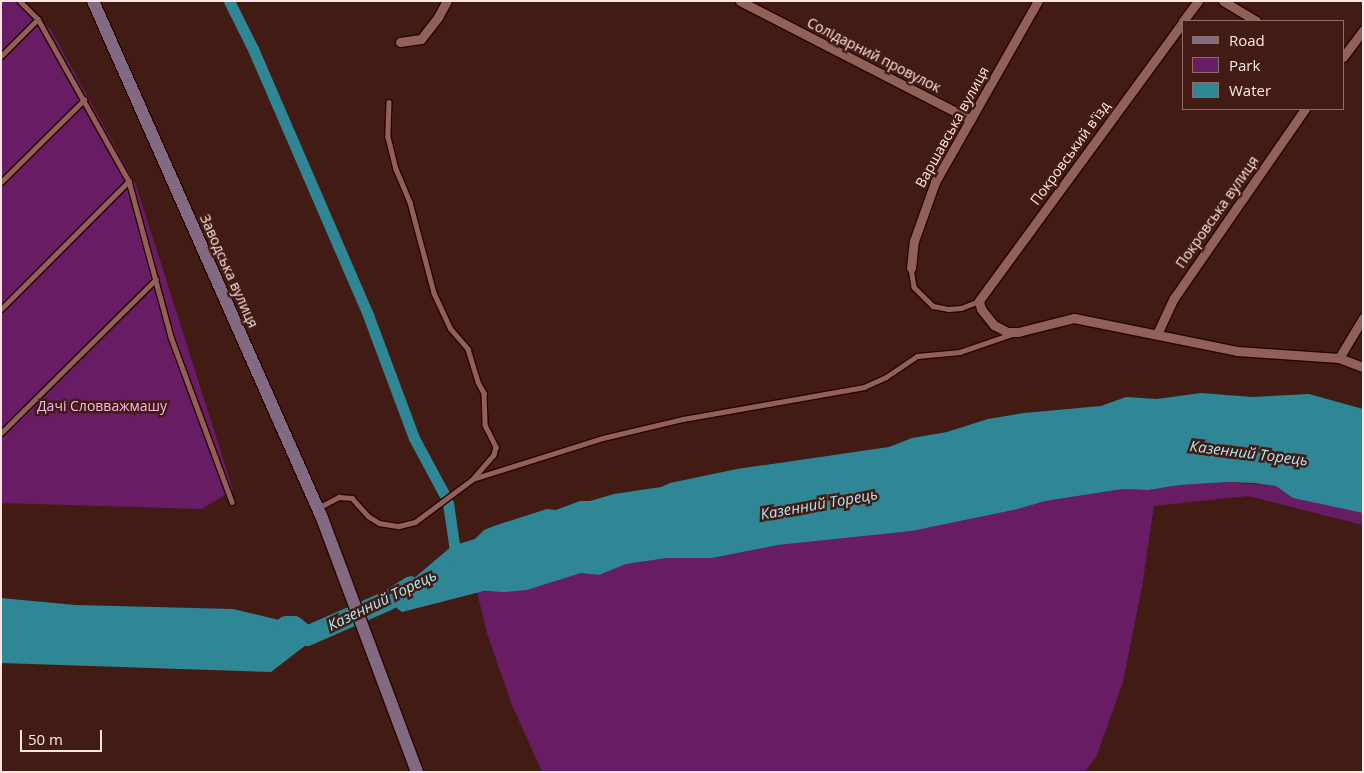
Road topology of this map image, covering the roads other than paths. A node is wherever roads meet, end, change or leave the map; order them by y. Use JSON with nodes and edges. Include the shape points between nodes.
{"nodes":[{"id":1,"x":20,"y":1,"type":"edge"},
{"id":2,"x":93,"y":1,"type":"edge"},
{"id":3,"x":446,"y":1,"type":"edge"},
{"id":4,"x":740,"y":1,"type":"edge"},
{"id":5,"x":1038,"y":1,"type":"edge"},
{"id":6,"x":1198,"y":1,"type":"edge"},
{"id":7,"x":1223,"y":1,"type":"edge"},
{"id":8,"x":38,"y":19,"type":"junction"},
{"id":9,"x":1184,"y":20,"type":"edge"},
{"id":10,"x":1254,"y":20,"type":"edge"},
{"id":11,"x":1182,"y":23,"type":"edge"},
{"id":12,"x":1363,"y":30,"type":"edge"},
{"id":13,"x":400,"y":42,"type":"dead end"},
{"id":14,"x":1,"y":56,"type":"edge"},
{"id":15,"x":1344,"y":56,"type":"edge"},
{"id":16,"x":84,"y":100,"type":"junction"},
{"id":17,"x":389,"y":102,"type":"dead end"},
{"id":18,"x":1304,"y":110,"type":"edge"},
{"id":19,"x":970,"y":119,"type":"junction"},
{"id":20,"x":129,"y":181,"type":"junction"},
{"id":21,"x":1,"y":182,"type":"edge"},
{"id":22,"x":911,"y":268,"type":"joint"},
{"id":23,"x":156,"y":279,"type":"junction"},
{"id":24,"x":980,"y":301,"type":"junction"},
{"id":25,"x":1,"y":309,"type":"edge"},
{"id":26,"x":1363,"y":318,"type":"edge"},
{"id":27,"x":1018,"y":332,"type":"junction"},
{"id":28,"x":1157,"y":334,"type":"junction"},
{"id":29,"x":1338,"y":358,"type":"junction"},
{"id":30,"x":1363,"y":367,"type":"edge"},
{"id":31,"x":1,"y":433,"type":"edge"},
{"id":32,"x":473,"y":479,"type":"junction"},
{"id":33,"x":232,"y":502,"type":"dead end"},
{"id":34,"x":317,"y":508,"type":"junction"},
{"id":35,"x":417,"y":772,"type":"edge"}],
"edges":[{"from":1,"to":8,"type":"lane"},
{"from":2,"to":34,"type":"street","name":"Заводська вулиця"},
{"from":3,"to":13,"type":"street","via":[[421,39]]},
{"from":4,"to":19,"type":"street","name":"Солідарний провулок"},
{"from":5,"to":19,"type":"street","name":"Варшавська вулиця"},
{"from":6,"to":9,"type":"street","name":"Покровський в'їзд"},
{"from":7,"to":10,"type":"street"},
{"from":8,"to":14,"type":"lane"},
{"from":8,"to":16,"type":"lane"},
{"from":11,"to":24,"type":"street","name":"Покровський в'їзд"},
{"from":12,"to":15,"type":"street"},
{"from":16,"to":20,"type":"lane"},
{"from":16,"to":21,"type":"lane"},
{"from":17,"to":32,"type":"lane","via":[[388,137],[396,169],[410,202],[434,293],[450,328],[468,349],[484,393],[485,425],[496,447],[494,455]]},
{"from":18,"to":28,"type":"street","name":"Покровська вулиця","via":[[1174,298]]},
{"from":19,"to":22,"type":"street","name":"Варшавська вулиця","via":[[935,182],[914,241]]},
{"from":20,"to":23,"type":"lane"},
{"from":20,"to":25,"type":"lane"},
{"from":22,"to":24,"type":"lane","name":"Варшавська вулиця","via":[[914,287],[933,306],[961,308]]},
{"from":23,"to":31,"type":"lane"},
{"from":23,"to":33,"type":"lane","via":[[171,337]]},
{"from":24,"to":27,"type":"street","via":[[984,315],[994,325],[1008,332]]},
{"from":26,"to":29,"type":"street"},
{"from":27,"to":28,"type":"street","via":[[1074,318]]},
{"from":27,"to":32,"type":"lane","via":[[960,352],[917,356],[864,387],[683,419],[612,436]]},
{"from":28,"to":29,"type":"street","via":[[1237,351]]},
{"from":29,"to":30,"type":"street"},
{"from":32,"to":34,"type":"lane","via":[[415,522],[399,526],[379,524],[352,498],[340,497]]},
{"from":34,"to":35,"type":"street","name":"Заводська вулиця"}]}
